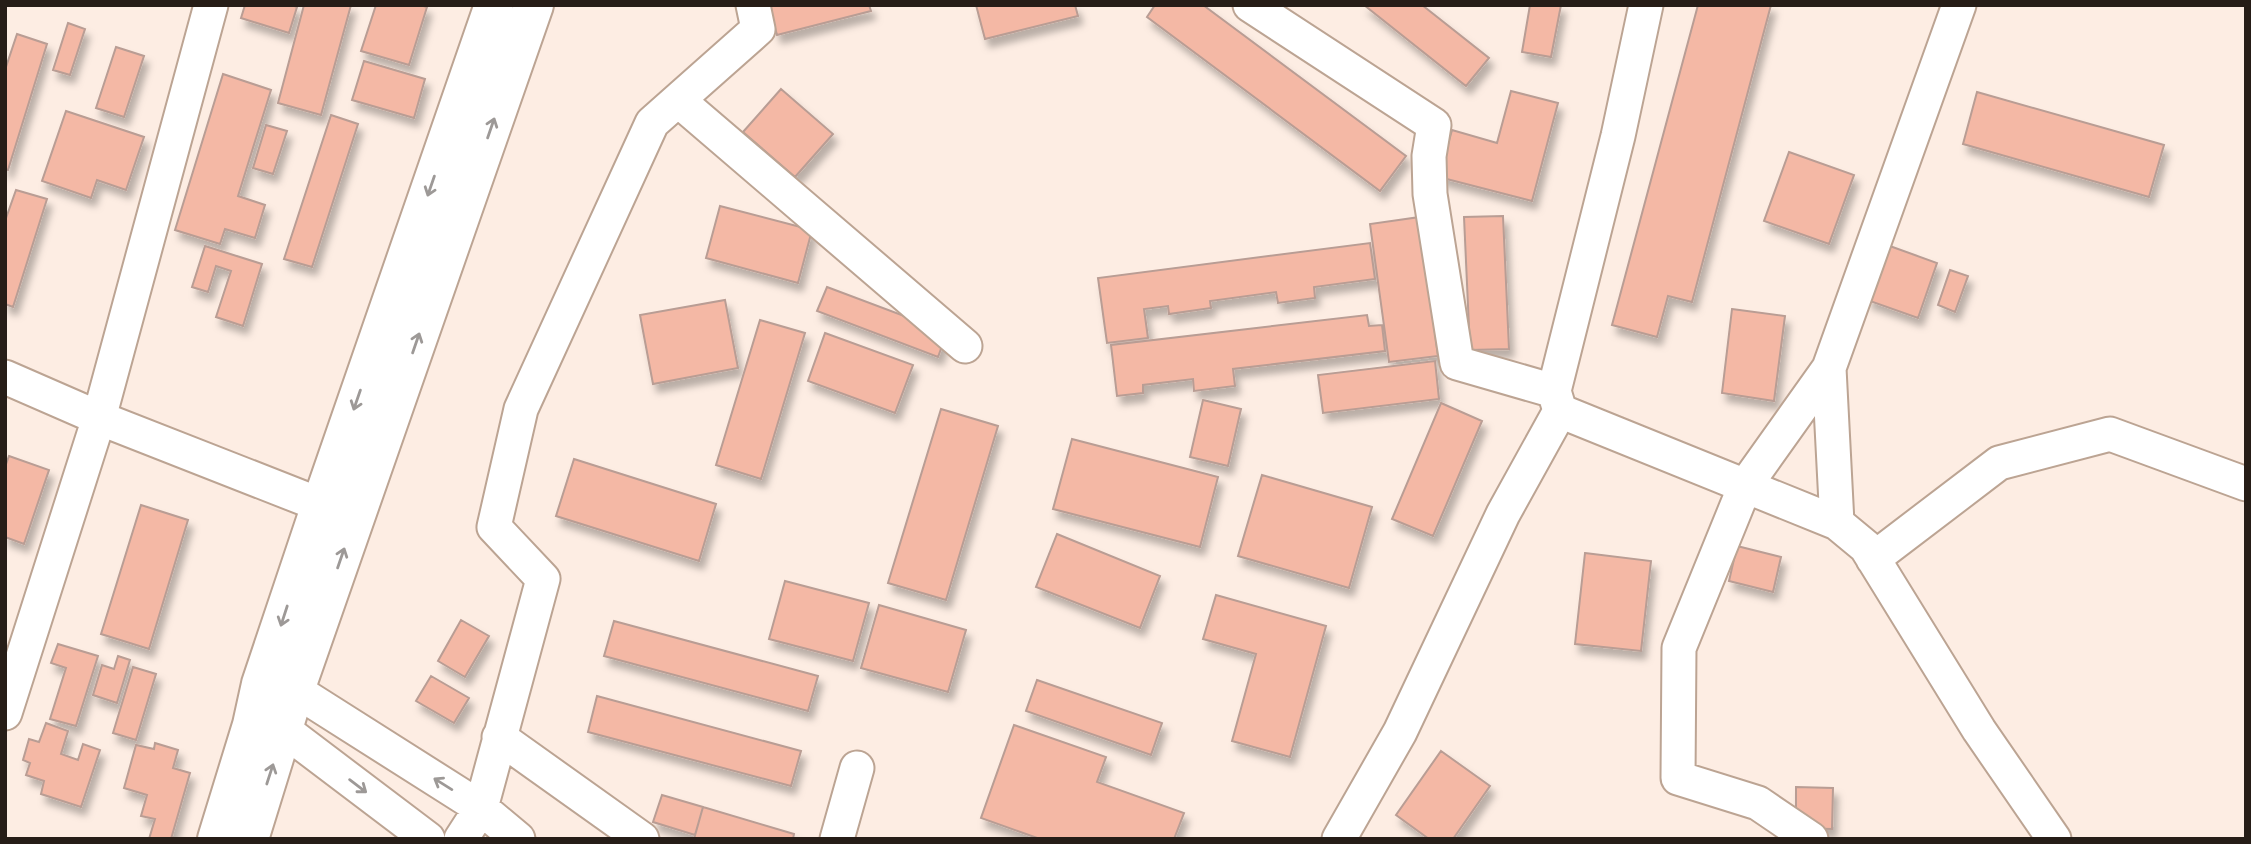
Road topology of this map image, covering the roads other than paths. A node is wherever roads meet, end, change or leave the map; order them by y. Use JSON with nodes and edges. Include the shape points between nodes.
{"nodes":[{"id":1,"x":211,"y":5,"type":"edge"},
{"id":2,"x":494,"y":5,"type":"edge"},
{"id":3,"x":534,"y":5,"type":"edge"},
{"id":4,"x":753,"y":5,"type":"edge"},
{"id":5,"x":1250,"y":5,"type":"edge"},
{"id":6,"x":1646,"y":5,"type":"edge"},
{"id":7,"x":1959,"y":5,"type":"edge"},
{"id":8,"x":678,"y":100,"type":"junction"},
{"id":9,"x":965,"y":346,"type":"dead end"},
{"id":10,"x":1829,"y":368,"type":"junction"},
{"id":11,"x":5,"y":377,"type":"edge"},
{"id":12,"x":1557,"y":401,"type":"junction"},
{"id":13,"x":99,"y":418,"type":"junction"},
{"id":14,"x":2246,"y":484,"type":"edge"},
{"id":15,"x":1745,"y":486,"type":"junction"},
{"id":16,"x":321,"y":505,"type":"junction"},
{"id":17,"x":1837,"y":523,"type":"junction"},
{"id":18,"x":1873,"y":559,"type":"junction"},
{"id":19,"x":278,"y":687,"type":"junction"},
{"id":20,"x":5,"y":713,"type":"edge"},
{"id":21,"x":268,"y":728,"type":"junction"},
{"id":22,"x":499,"y":737,"type":"junction"},
{"id":23,"x":857,"y":768,"type":"dead end"},
{"id":24,"x":481,"y":808,"type":"junction"},
{"id":25,"x":2045,"y":834,"type":"edge"},
{"id":26,"x":217,"y":839,"type":"edge"},
{"id":27,"x":249,"y":839,"type":"edge"},
{"id":28,"x":429,"y":839,"type":"edge"},
{"id":29,"x":461,"y":839,"type":"edge"},
{"id":30,"x":518,"y":839,"type":"edge"},
{"id":31,"x":642,"y":839,"type":"edge"},
{"id":32,"x":837,"y":839,"type":"edge"},
{"id":33,"x":1339,"y":839,"type":"edge"},
{"id":34,"x":1811,"y":839,"type":"edge"}],
"edges":[{"from":1,"to":13,"type":"street"},
{"from":2,"to":16,"type":"main road","one_way":true},
{"from":19,"to":3,"type":"main road","one_way":true},
{"from":4,"to":8,"type":"street","via":[[758,29]]},
{"from":5,"to":12,"type":"street","via":[[1434,125],[1430,194],[1457,363]]},
{"from":6,"to":12,"type":"street"},
{"from":7,"to":10,"type":"street"},
{"from":8,"to":9,"type":"street"},
{"from":8,"to":22,"type":"street","via":[[652,123],[521,409],[494,527],[543,579]]},
{"from":10,"to":15,"type":"street"},
{"from":10,"to":17,"type":"street"},
{"from":11,"to":13,"type":"street"},
{"from":12,"to":15,"type":"street"},
{"from":12,"to":33,"type":"street","via":[[1400,732]]},
{"from":13,"to":16,"type":"street"},
{"from":13,"to":20,"type":"street"},
{"from":14,"to":18,"type":"street","via":[[2110,434],[1999,463]]},
{"from":15,"to":17,"type":"street"},
{"from":15,"to":34,"type":"street","via":[[1679,648],[1678,778],[1758,803]]},
{"from":16,"to":19,"type":"main road","one_way":true},
{"from":17,"to":18,"type":"street","via":[[1866,547]]},
{"from":18,"to":25,"type":"street"},
{"from":19,"to":21,"type":"main road"},
{"from":24,"to":19,"type":"street","one_way":true},
{"from":21,"to":26,"type":"main road"},
{"from":27,"to":21,"type":"main road","one_way":true},
{"from":21,"to":28,"type":"street","one_way":true},
{"from":22,"to":24,"type":"street"},
{"from":22,"to":31,"type":"street"},
{"from":23,"to":32,"type":"street"},
{"from":24,"to":29,"type":"street"},
{"from":24,"to":30,"type":"street"}]}
